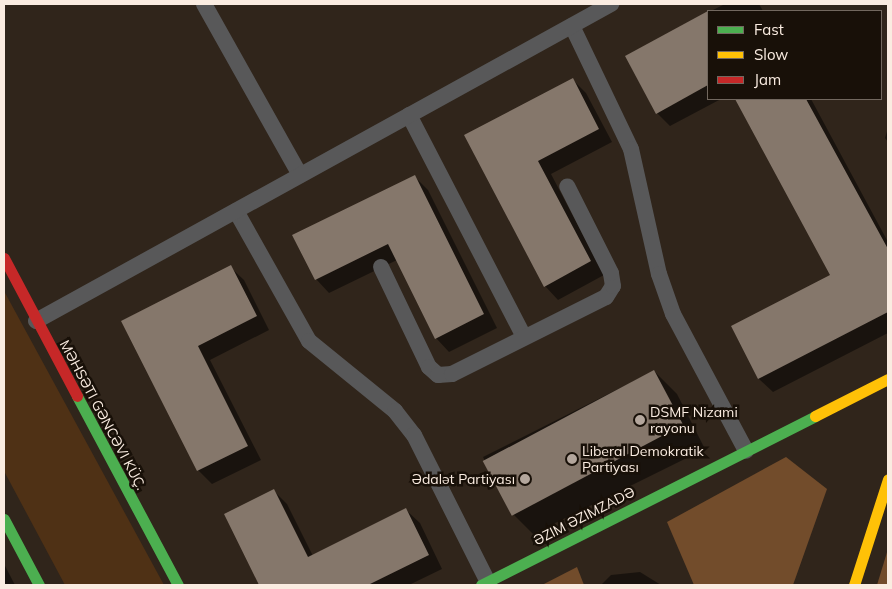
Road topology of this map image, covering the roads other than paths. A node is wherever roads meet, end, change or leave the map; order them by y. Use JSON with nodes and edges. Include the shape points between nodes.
{"nodes":[{"id":1,"x":204,"y":4,"type":"edge"},
{"id":2,"x":611,"y":4,"type":"edge"},
{"id":3,"x":572,"y":26,"type":"junction"},
{"id":4,"x":409,"y":116,"type":"junction"},
{"id":5,"x":300,"y":176,"type":"junction"},
{"id":6,"x":567,"y":186,"type":"dead end"},
{"id":7,"x":236,"y":211,"type":"junction"},
{"id":8,"x":4,"y":258,"type":"edge"},
{"id":9,"x":381,"y":267,"type":"dead end"},
{"id":10,"x":36,"y":321,"type":"junction"},
{"id":11,"x":524,"y":337,"type":"junction"},
{"id":12,"x":888,"y":379,"type":"edge"},
{"id":13,"x":746,"y":451,"type":"junction"},
{"id":14,"x":888,"y":479,"type":"edge"},
{"id":15,"x":4,"y":519,"type":"edge"},
{"id":16,"x":484,"y":584,"type":"edge"},
{"id":17,"x":39,"y":585,"type":"edge"},
{"id":18,"x":178,"y":585,"type":"edge"},
{"id":19,"x":854,"y":585,"type":"edge"}],
"edges":[{"from":1,"to":5,"type":"lane"},
{"from":2,"to":3,"type":"lane"},
{"from":3,"to":4,"type":"lane"},
{"from":3,"to":13,"type":"lane","via":[[631,149],[658,274],[673,314]]},
{"from":4,"to":5,"type":"lane"},
{"from":4,"to":11,"type":"lane"},
{"from":5,"to":7,"type":"lane"},
{"from":6,"to":11,"type":"lane","via":[[611,273],[613,286],[606,297]]},
{"from":7,"to":10,"type":"lane"},
{"from":7,"to":16,"type":"lane","via":[[309,341],[395,411],[414,435]]},
{"from":8,"to":10,"type":"street","name":"MƏHSƏTI GƏNCƏVI KÜÇ."},
{"from":9,"to":11,"type":"lane","via":[[429,367],[438,375],[452,374]]},
{"from":10,"to":18,"type":"street","name":"MƏHSƏTI GƏNCƏVI KÜÇ."},
{"from":12,"to":13,"type":"street","name":"ƏZIM ƏZIMZADƏ"},
{"from":13,"to":16,"type":"street","name":"ƏZIM ƏZIMZADƏ"},
{"from":14,"to":19,"type":"street"},
{"from":15,"to":17,"type":"street"}]}
